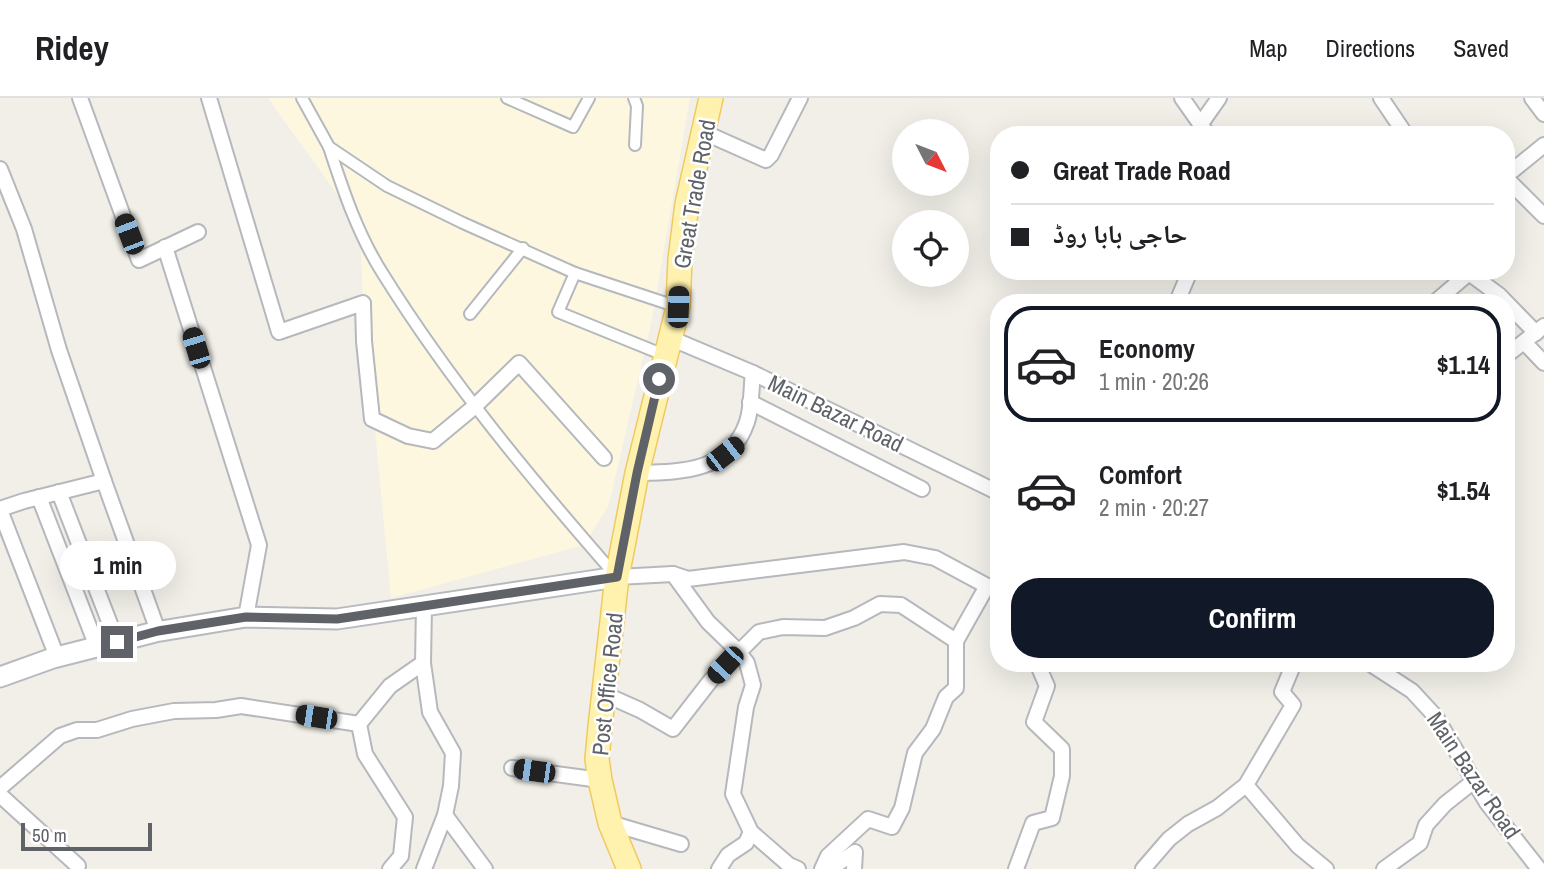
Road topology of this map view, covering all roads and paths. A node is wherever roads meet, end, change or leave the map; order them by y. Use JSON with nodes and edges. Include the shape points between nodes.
{"nodes":[{"id":1,"x":80,"y":98,"type":"edge"},
{"id":2,"x":209,"y":98,"type":"edge"},
{"id":3,"x":302,"y":98,"type":"edge"},
{"id":4,"x":507,"y":98,"type":"edge"},
{"id":5,"x":589,"y":98,"type":"edge"},
{"id":6,"x":634,"y":98,"type":"edge"},
{"id":7,"x":711,"y":98,"type":"edge"},
{"id":8,"x":800,"y":98,"type":"edge"},
{"id":9,"x":1182,"y":98,"type":"edge"},
{"id":10,"x":1219,"y":98,"type":"edge"},
{"id":11,"x":1381,"y":98,"type":"edge"},
{"id":12,"x":1532,"y":98,"type":"edge"},
{"id":13,"x":1544,"y":114,"type":"edge"},
{"id":14,"x":1201,"y":126,"type":"edge"},
{"id":15,"x":1206,"y":126,"type":"edge"},
{"id":16,"x":1400,"y":126,"type":"edge"},
{"id":17,"x":703,"y":132,"type":"junction"},
{"id":18,"x":635,"y":145,"type":"dead end"},
{"id":19,"x":1544,"y":145,"type":"edge"},
{"id":20,"x":328,"y":147,"type":"junction"},
{"id":21,"x":0,"y":169,"type":"edge"},
{"id":22,"x":1515,"y":170,"type":"edge"},
{"id":23,"x":1515,"y":185,"type":"edge"},
{"id":24,"x":1544,"y":216,"type":"edge"},
{"id":25,"x":198,"y":232,"type":"dead end"},
{"id":26,"x":165,"y":247,"type":"junction"},
{"id":27,"x":523,"y":248,"type":"junction"},
{"id":28,"x":575,"y":273,"type":"junction"},
{"id":29,"x":1461,"y":280,"type":"edge"},
{"id":30,"x":1479,"y":280,"type":"edge"},
{"id":31,"x":1444,"y":294,"type":"edge"},
{"id":32,"x":1498,"y":294,"type":"edge"},
{"id":33,"x":678,"y":307,"type":"junction"},
{"id":34,"x":1515,"y":308,"type":"edge"},
{"id":35,"x":470,"y":314,"type":"dead end"},
{"id":36,"x":1540,"y":329,"type":"edge"},
{"id":37,"x":1525,"y":343,"type":"junction"},
{"id":38,"x":667,"y":346,"type":"junction"},
{"id":39,"x":1515,"y":350,"type":"edge"},
{"id":40,"x":1544,"y":363,"type":"edge"},
{"id":41,"x":753,"y":373,"type":"junction"},
{"id":42,"x":750,"y":402,"type":"junction"},
{"id":43,"x":474,"y":407,"type":"junction"},
{"id":44,"x":604,"y":458,"type":"dead end"},
{"id":45,"x":637,"y":473,"type":"junction"},
{"id":46,"x":104,"y":481,"type":"junction"},
{"id":47,"x":922,"y":489,"type":"dead end"},
{"id":48,"x":990,"y":489,"type":"edge"},
{"id":49,"x":59,"y":492,"type":"junction"},
{"id":50,"x":39,"y":497,"type":"junction"},
{"id":51,"x":0,"y":510,"type":"edge"},
{"id":52,"x":673,"y":574,"type":"junction"},
{"id":53,"x":617,"y":577,"type":"junction"},
{"id":54,"x":990,"y":586,"type":"edge"},
{"id":55,"x":990,"y":592,"type":"edge"},
{"id":56,"x":424,"y":606,"type":"junction"},
{"id":57,"x":246,"y":617,"type":"junction"},
{"id":58,"x":158,"y":631,"type":"junction"},
{"id":59,"x":956,"y":641,"type":"junction"},
{"id":60,"x":117,"y":642,"type":"junction"},
{"id":61,"x":97,"y":647,"type":"junction"},
{"id":62,"x":738,"y":651,"type":"junction"},
{"id":63,"x":57,"y":657,"type":"junction"},
{"id":64,"x":424,"y":663,"type":"junction"},
{"id":65,"x":1041,"y":672,"type":"edge"},
{"id":66,"x":1290,"y":672,"type":"edge"},
{"id":67,"x":1382,"y":672,"type":"edge"},
{"id":68,"x":0,"y":675,"type":"edge"},
{"id":69,"x":604,"y":694,"type":"junction"},
{"id":70,"x":359,"y":724,"type":"junction"},
{"id":71,"x":512,"y":768,"type":"dead end"},
{"id":72,"x":600,"y":780,"type":"junction"},
{"id":73,"x":1474,"y":781,"type":"junction"},
{"id":74,"x":1246,"y":785,"type":"junction"},
{"id":75,"x":0,"y":788,"type":"edge"},
{"id":76,"x":0,"y":795,"type":"edge"},
{"id":77,"x":445,"y":815,"type":"junction"},
{"id":78,"x":610,"y":823,"type":"junction"},
{"id":79,"x":751,"y":832,"type":"junction"},
{"id":80,"x":681,"y":844,"type":"dead end"},
{"id":81,"x":78,"y":866,"type":"dead end"},
{"id":82,"x":1532,"y":867,"type":"edge"},
{"id":83,"x":390,"y":869,"type":"edge"},
{"id":84,"x":424,"y":869,"type":"edge"},
{"id":85,"x":485,"y":869,"type":"edge"},
{"id":86,"x":629,"y":869,"type":"edge"},
{"id":87,"x":719,"y":869,"type":"edge"},
{"id":88,"x":798,"y":869,"type":"edge"},
{"id":89,"x":822,"y":869,"type":"edge"},
{"id":90,"x":830,"y":869,"type":"edge"},
{"id":91,"x":853,"y":869,"type":"edge"},
{"id":92,"x":1016,"y":869,"type":"edge"},
{"id":93,"x":1143,"y":869,"type":"edge"},
{"id":94,"x":1326,"y":869,"type":"edge"},
{"id":95,"x":1384,"y":869,"type":"edge"}],
"edges":[{"from":1,"to":26,"type":"street","via":[[139,260]]},
{"from":2,"to":43,"type":"street","via":[[279,331],[363,303],[372,419],[408,436],[433,441]]},
{"from":3,"to":20,"type":"street"},
{"from":4,"to":5,"type":"street","via":[[573,127]]},
{"from":6,"to":18,"type":"street"},
{"from":7,"to":17,"type":"main road","name":"Great Trade Road"},
{"from":8,"to":17,"type":"street","via":[[766,160]]},
{"from":9,"to":14,"type":"street"},
{"from":10,"to":15,"type":"street"},
{"from":11,"to":16,"type":"street"},
{"from":12,"to":13,"type":"street"},
{"from":17,"to":33,"type":"main road","name":"Great Trade Road","via":[[687,204]]},
{"from":19,"to":22,"type":"street"},
{"from":20,"to":27,"type":"street","via":[[387,186]]},
{"from":20,"to":43,"type":"street","via":[[345,197],[382,273]]},
{"from":21,"to":46,"type":"street","via":[[24,229]]},
{"from":23,"to":24,"type":"street"},
{"from":25,"to":26,"type":"street"},
{"from":26,"to":57,"type":"street","via":[[259,545]]},
{"from":27,"to":28,"type":"street"},
{"from":27,"to":35,"type":"street"},
{"from":28,"to":33,"type":"street"},
{"from":28,"to":38,"type":"street","via":[[558,312]]},
{"from":29,"to":31,"type":"street"},
{"from":30,"to":32,"type":"street"},
{"from":33,"to":38,"type":"main road","name":"Great Trade Road"},
{"from":34,"to":36,"type":"street"},
{"from":36,"to":37,"type":"street"},
{"from":37,"to":39,"type":"street"},
{"from":37,"to":40,"type":"street"},
{"from":38,"to":41,"type":"street","name":"Main Bazar Road"},
{"from":38,"to":45,"type":"main road","name":"Great Trade Road"},
{"from":41,"to":42,"type":"street"},
{"from":41,"to":48,"type":"street","name":"Main Bazar Road"},
{"from":42,"to":45,"type":"street","via":[[737,444],[713,464]]},
{"from":42,"to":47,"type":"street"},
{"from":43,"to":44,"type":"street","via":[[519,363]]},
{"from":43,"to":53,"type":"street"},
{"from":45,"to":53,"type":"main road","name":"Great Trade Road"},
{"from":46,"to":49,"type":"street"},
{"from":46,"to":58,"type":"street"},
{"from":49,"to":50,"type":"street"},
{"from":49,"to":60,"type":"street"},
{"from":50,"to":51,"type":"street"},
{"from":50,"to":61,"type":"street"},
{"from":51,"to":63,"type":"street"},
{"from":52,"to":53,"type":"street"},
{"from":52,"to":54,"type":"street","via":[[688,579],[904,552],[935,558]]},
{"from":52,"to":62,"type":"street","via":[[708,622]]},
{"from":53,"to":56,"type":"main road"},
{"from":53,"to":69,"type":"main road","name":"Post Office Road"},
{"from":55,"to":59,"type":"street"},
{"from":56,"to":57,"type":"main road","via":[[337,619]]},
{"from":56,"to":64,"type":"street"},
{"from":57,"to":58,"type":"main road"},
{"from":58,"to":60,"type":"main road"},
{"from":59,"to":62,"type":"street","via":[[901,604],[880,604],[825,628],[783,627],[759,632]]},
{"from":59,"to":89,"type":"street","via":[[956,688],[946,697],[933,729],[915,753],[902,808],[892,827],[868,819],[828,856]]},
{"from":60,"to":61,"type":"main road"},
{"from":61,"to":63,"type":"main road"},
{"from":62,"to":69,"type":"street","via":[[673,729]]},
{"from":62,"to":79,"type":"street","via":[[753,685],[733,794]]},
{"from":63,"to":68,"type":"main road"},
{"from":64,"to":70,"type":"street","via":[[390,686]]},
{"from":64,"to":77,"type":"street","via":[[430,712],[453,753]]},
{"from":65,"to":92,"type":"street","via":[[1047,686],[1034,722],[1062,749],[1062,776],[1052,818],[1033,823]]},
{"from":66,"to":74,"type":"street","via":[[1282,692],[1293,705]]},
{"from":67,"to":73,"type":"street","name":"Main Bazar Road","via":[[1412,691],[1436,717]]},
{"from":69,"to":72,"type":"main road","name":"Post Office Road","via":[[597,759]]},
{"from":70,"to":75,"type":"street","via":[[241,706],[174,711],[60,736]]},
{"from":70,"to":83,"type":"street","via":[[365,754],[405,817],[401,856]]},
{"from":71,"to":72,"type":"street"},
{"from":72,"to":78,"type":"main road","name":"Post Office Road"},
{"from":73,"to":82,"type":"street","name":"Main Bazar Road"},
{"from":73,"to":95,"type":"street","via":[[1426,825],[1420,843]]},
{"from":74,"to":93,"type":"street","via":[[1179,831]]},
{"from":74,"to":94,"type":"street","via":[[1298,846]]},
{"from":76,"to":81,"type":"street"},
{"from":77,"to":84,"type":"street"},
{"from":77,"to":85,"type":"street"},
{"from":78,"to":80,"type":"street"},
{"from":78,"to":86,"type":"main road","name":"Post Office Road"},
{"from":79,"to":87,"type":"street"},
{"from":79,"to":88,"type":"street"},
{"from":90,"to":91,"type":"street","via":[[855,852]]}]}
